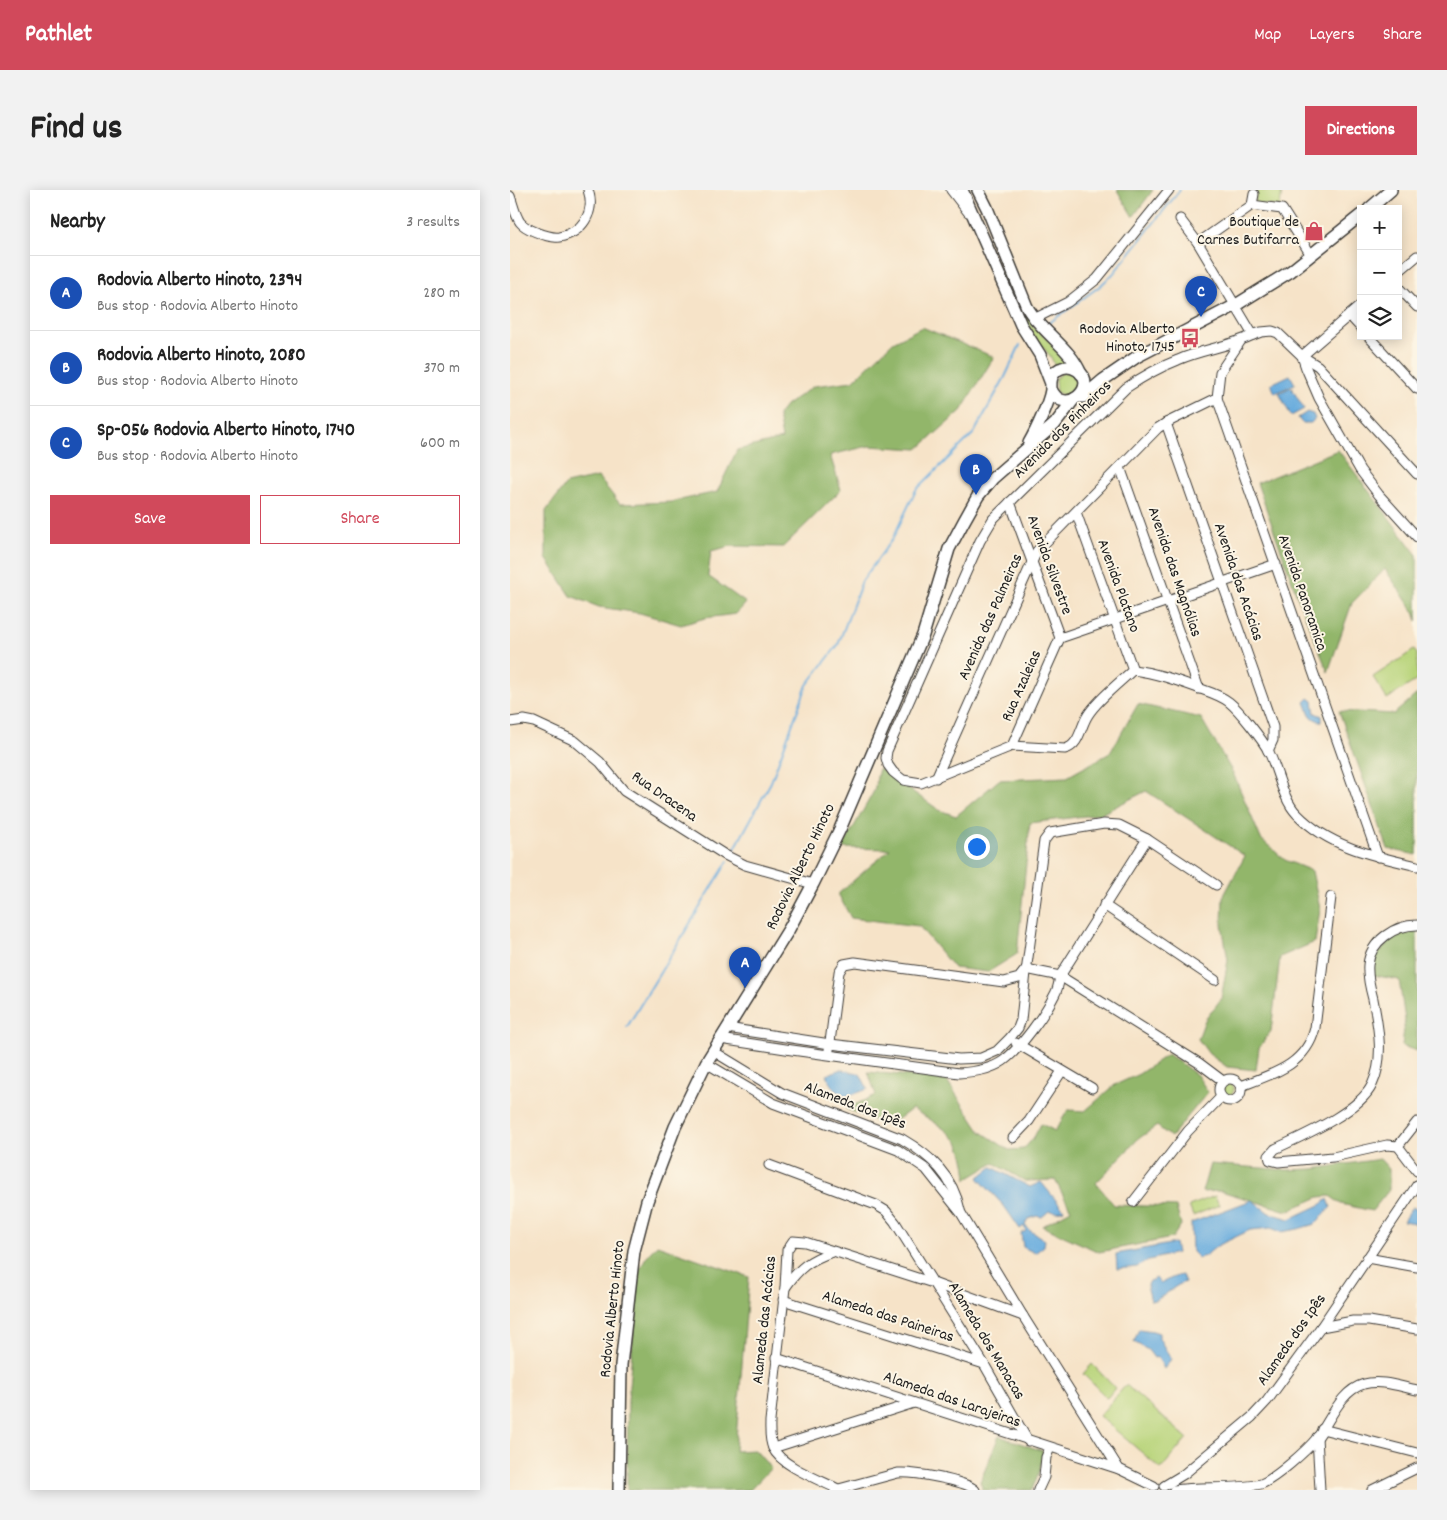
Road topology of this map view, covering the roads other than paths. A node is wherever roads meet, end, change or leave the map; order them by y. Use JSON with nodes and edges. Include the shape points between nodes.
{"nodes":[{"id":1,"x":588,"y":190,"type":"edge"},
{"id":2,"x":951,"y":190,"type":"edge"},
{"id":3,"x":962,"y":190,"type":"edge"},
{"id":4,"x":978,"y":190,"type":"edge"},
{"id":5,"x":1169,"y":190,"type":"edge"},
{"id":6,"x":1391,"y":190,"type":"edge"},
{"id":7,"x":1254,"y":194,"type":"dead end"},
{"id":8,"x":510,"y":196,"type":"edge"},
{"id":9,"x":1252,"y":205,"type":"junction"},
{"id":10,"x":1374,"y":205,"type":"edge"},
{"id":11,"x":1357,"y":218,"type":"edge"},
{"id":12,"x":1180,"y":219,"type":"dead end"},
{"id":13,"x":980,"y":228,"type":"junction"},
{"id":14,"x":1198,"y":244,"type":"junction"},
{"id":15,"x":1311,"y":255,"type":"junction"},
{"id":16,"x":1417,"y":256,"type":"edge"},
{"id":17,"x":1402,"y":269,"type":"edge"},
{"id":18,"x":1402,"y":291,"type":"edge"},
{"id":19,"x":1236,"y":305,"type":"junction"},
{"id":20,"x":1417,"y":307,"type":"edge"},
{"id":21,"x":1357,"y":309,"type":"edge"},
{"id":22,"x":1349,"y":316,"type":"junction"},
{"id":23,"x":1034,"y":319,"type":"junction"},
{"id":24,"x":1357,"y":324,"type":"edge"},
{"id":25,"x":1253,"y":335,"type":"junction"},
{"id":26,"x":1372,"y":340,"type":"edge"},
{"id":27,"x":1240,"y":342,"type":"junction"},
{"id":28,"x":1302,"y":356,"type":"junction"},
{"id":29,"x":1082,"y":376,"type":"junction"},
{"id":30,"x":1103,"y":380,"type":"junction"},
{"id":31,"x":1051,"y":385,"type":"junction"},
{"id":32,"x":1417,"y":389,"type":"edge"},
{"id":33,"x":1076,"y":398,"type":"junction"},
{"id":34,"x":1217,"y":398,"type":"junction"},
{"id":35,"x":1166,"y":423,"type":"junction"},
{"id":36,"x":1026,"y":449,"type":"junction"},
{"id":37,"x":1120,"y":466,"type":"junction"},
{"id":38,"x":1417,"y":474,"type":"edge"},
{"id":39,"x":1010,"y":502,"type":"junction"},
{"id":40,"x":1076,"y":512,"type":"junction"},
{"id":41,"x":1417,"y":537,"type":"edge"},
{"id":42,"x":1032,"y":560,"type":"junction"},
{"id":43,"x":1276,"y":564,"type":"junction"},
{"id":44,"x":1222,"y":582,"type":"junction"},
{"id":45,"x":1168,"y":601,"type":"junction"},
{"id":46,"x":1114,"y":619,"type":"junction"},
{"id":47,"x":1060,"y":638,"type":"junction"},
{"id":48,"x":1133,"y":670,"type":"junction"},
{"id":49,"x":1199,"y":688,"type":"junction"},
{"id":50,"x":510,"y":722,"type":"edge"},
{"id":51,"x":1012,"y":746,"type":"junction"},
{"id":52,"x":1268,"y":751,"type":"junction"},
{"id":53,"x":936,"y":778,"type":"junction"},
{"id":54,"x":1146,"y":839,"type":"junction"},
{"id":55,"x":1378,"y":857,"type":"junction"},
{"id":56,"x":1417,"y":866,"type":"edge"},
{"id":57,"x":813,"y":884,"type":"junction"},
{"id":58,"x":1216,"y":885,"type":"dead end"},
{"id":59,"x":1331,"y":897,"type":"dead end"},
{"id":60,"x":1104,"y":905,"type":"junction"},
{"id":61,"x":1416,"y":925,"type":"edge"},
{"id":62,"x":1026,"y":969,"type":"junction"},
{"id":63,"x":1060,"y":976,"type":"junction"},
{"id":64,"x":1215,"y":980,"type":"dead end"},
{"id":65,"x":724,"y":1033,"type":"junction"},
{"id":66,"x":780,"y":1037,"type":"junction"},
{"id":67,"x":798,"y":1039,"type":"junction"},
{"id":68,"x":1009,"y":1039,"type":"junction"},
{"id":69,"x":830,"y":1044,"type":"junction"},
{"id":70,"x":1019,"y":1045,"type":"junction"},
{"id":71,"x":779,"y":1048,"type":"junction"},
{"id":72,"x":713,"y":1051,"type":"junction"},
{"id":73,"x":797,"y":1051,"type":"junction"},
{"id":74,"x":828,"y":1055,"type":"junction"},
{"id":75,"x":706,"y":1063,"type":"junction"},
{"id":76,"x":1062,"y":1071,"type":"junction"},
{"id":77,"x":758,"y":1080,"type":"junction"},
{"id":78,"x":1223,"y":1081,"type":"junction"},
{"id":79,"x":1241,"y":1086,"type":"junction"},
{"id":80,"x":1092,"y":1088,"type":"dead end"},
{"id":81,"x":751,"y":1091,"type":"junction"},
{"id":82,"x":782,"y":1094,"type":"junction"},
{"id":83,"x":1221,"y":1097,"type":"junction"},
{"id":84,"x":776,"y":1105,"type":"junction"},
{"id":85,"x":1417,"y":1122,"type":"edge"},
{"id":86,"x":1013,"y":1138,"type":"dead end"},
{"id":87,"x":1398,"y":1146,"type":"junction"},
{"id":88,"x":769,"y":1165,"type":"dead end"},
{"id":89,"x":1417,"y":1171,"type":"edge"},
{"id":90,"x":1417,"y":1185,"type":"edge"},
{"id":91,"x":1133,"y":1202,"type":"dead end"},
{"id":92,"x":961,"y":1213,"type":"junction"},
{"id":93,"x":832,"y":1252,"type":"junction"},
{"id":94,"x":1367,"y":1258,"type":"junction"},
{"id":95,"x":1417,"y":1267,"type":"edge"},
{"id":96,"x":933,"y":1283,"type":"junction"},
{"id":97,"x":785,"y":1288,"type":"junction"},
{"id":98,"x":783,"y":1300,"type":"junction"},
{"id":99,"x":1023,"y":1316,"type":"junction"},
{"id":100,"x":1321,"y":1327,"type":"junction"},
{"id":101,"x":1417,"y":1329,"type":"edge"},
{"id":102,"x":974,"y":1348,"type":"junction"},
{"id":103,"x":963,"y":1357,"type":"junction"},
{"id":104,"x":776,"y":1358,"type":"junction"},
{"id":105,"x":984,"y":1364,"type":"junction"},
{"id":106,"x":1417,"y":1390,"type":"edge"},
{"id":107,"x":914,"y":1403,"type":"junction"},
{"id":108,"x":1322,"y":1429,"type":"junction"},
{"id":109,"x":1317,"y":1437,"type":"junction"},
{"id":110,"x":1028,"y":1441,"type":"junction"},
{"id":111,"x":773,"y":1448,"type":"junction"},
{"id":112,"x":1050,"y":1448,"type":"junction"},
{"id":113,"x":1417,"y":1453,"type":"edge"},
{"id":114,"x":1417,"y":1468,"type":"edge"},
{"id":115,"x":1119,"y":1469,"type":"junction"},
{"id":116,"x":1184,"y":1474,"type":"junction"},
{"id":117,"x":1154,"y":1488,"type":"edge"},
{"id":118,"x":1165,"y":1488,"type":"edge"},
{"id":119,"x":1189,"y":1488,"type":"junction"},
{"id":120,"x":836,"y":1489,"type":"edge"},
{"id":121,"x":1243,"y":1489,"type":"edge"},
{"id":122,"x":619,"y":1490,"type":"edge"},
{"id":123,"x":975,"y":1490,"type":"edge"},
{"id":124,"x":1038,"y":1490,"type":"edge"},
{"id":125,"x":1174,"y":1490,"type":"edge"},
{"id":126,"x":1320,"y":1490,"type":"edge"},
{"id":127,"x":1372,"y":1490,"type":"edge"}],
"edges":[{"from":1,"to":8,"type":"street","via":[[590,204],[585,223],[560,237],[549,237],[520,222]]},
{"from":2,"to":13,"type":"street"},
{"from":3,"to":13,"type":"main road"},
{"from":4,"to":23,"type":"main road","via":[[1026,307]]},
{"from":5,"to":23,"type":"street","via":[[1097,279],[1068,302]]},
{"from":6,"to":10,"type":"main road"},
{"from":7,"to":9,"type":"street"},
{"from":9,"to":14,"type":"street"},
{"from":9,"to":15,"type":"street","via":[[1282,209]]},
{"from":11,"to":15,"type":"main road","name":"Rodovia Alberto Hinoto"},
{"from":12,"to":14,"type":"street"},
{"from":13,"to":31,"type":"main road","via":[[1021,325],[1040,355]]},
{"from":14,"to":19,"type":"street"},
{"from":15,"to":19,"type":"main road","name":"Rodovia Alberto Hinoto"},
{"from":16,"to":17,"type":"street"},
{"from":18,"to":20,"type":"street"},
{"from":19,"to":25,"type":"street"},
{"from":19,"to":30,"type":"main road","name":"Rodovia Alberto Hinoto","via":[[1138,356]]},
{"from":21,"to":22,"type":"street"},
{"from":22,"to":24,"type":"street"},
{"from":22,"to":28,"type":"street"},
{"from":23,"to":29,"type":"main road","via":[[1076,362]]},
{"from":25,"to":27,"type":"street","name":"Avenida dos Pinheiros"},
{"from":25,"to":28,"type":"street","via":[[1261,332],[1278,334]]},
{"from":26,"to":32,"type":"street"},
{"from":27,"to":34,"type":"street","name":"Avenida Panoramica","via":[[1220,372]]},
{"from":27,"to":39,"type":"street","name":"Avenida dos Pinheiros","via":[[1179,359],[1137,381]]},
{"from":28,"to":38,"type":"street","via":[[1323,372]]},
{"from":28,"to":41,"type":"street","via":[[1319,398],[1360,470]]},
{"from":29,"to":30,"type":"main road","via":[[1098,382]]},
{"from":29,"to":31,"type":"main road","via":[[1074,368],[1062,368],[1053,374]]},
{"from":29,"to":33,"type":"main road","via":[[1083,391]]},
{"from":30,"to":33,"type":"main road","name":"Rodovia Alberto Hinoto","via":[[1083,397]]},
{"from":31,"to":33,"type":"main road","via":[[1061,400]]},
{"from":31,"to":36,"type":"main road","name":"Rodovia Alberto Hinoto","via":[[1036,431]]},
{"from":33,"to":36,"type":"main road","name":"Rodovia Alberto Hinoto","via":[[1055,424]]},
{"from":34,"to":35,"type":"street","name":"Avenida das Palmeiras"},
{"from":34,"to":43,"type":"street","name":"Avenida Panoramica"},
{"from":35,"to":37,"type":"street","name":"Avenida das Palmeiras"},
{"from":35,"to":44,"type":"street","name":"Avenida das Acácias"},
{"from":36,"to":57,"type":"main road","name":"Rodovia Alberto Hinoto","via":[[978,496],[949,549],[923,635]]},
{"from":37,"to":40,"type":"street","name":"Avenida das Palmeiras"},
{"from":37,"to":45,"type":"street","name":"Avenida das Magnólias"},
{"from":39,"to":42,"type":"street","name":"Avenida Silvestre"},
{"from":39,"to":53,"type":"street","name":"Avenida dos Pinheiros","via":[[993,519],[980,541],[887,750],[888,765],[904,780],[922,783]]},
{"from":40,"to":42,"type":"street","name":"Avenida das Palmeiras"},
{"from":40,"to":46,"type":"street","name":"Avenida Platano"},
{"from":42,"to":47,"type":"street","name":"Avenida Silvestre"},
{"from":42,"to":53,"type":"street","name":"Avenida das Palmeiras"},
{"from":43,"to":44,"type":"street"},
{"from":43,"to":55,"type":"street","name":"Avenida Panoramica"},
{"from":44,"to":45,"type":"street"},
{"from":44,"to":52,"type":"street","name":"Avenida das Acácias","via":[[1273,727],[1273,740]]},
{"from":45,"to":46,"type":"street"},
{"from":45,"to":49,"type":"street","name":"Avenida das Magnólias"},
{"from":46,"to":47,"type":"street"},
{"from":46,"to":48,"type":"street","name":"Avenida Platano"},
{"from":47,"to":51,"type":"street","name":"Rua Azaleias"},
{"from":48,"to":49,"type":"street","via":[[1157,673]]},
{"from":48,"to":51,"type":"street","via":[[1091,711],[1072,747]]},
{"from":49,"to":52,"type":"street","via":[[1230,703]]},
{"from":50,"to":57,"type":"street","name":"Rua Dracena","via":[[534,722],[575,741],[600,762],[624,791],[736,861]]},
{"from":51,"to":53,"type":"street"},
{"from":52,"to":55,"type":"street","via":[[1296,813],[1335,842]]},
{"from":54,"to":58,"type":"street"},
{"from":54,"to":60,"type":"street"},
{"from":54,"to":62,"type":"street","via":[[1112,824],[1056,831],[1046,836]]},
{"from":55,"to":56,"type":"street"},
{"from":57,"to":65,"type":"main road","name":"Rodovia Alberto Hinoto","via":[[779,948]]},
{"from":59,"to":79,"type":"street","via":[[1315,1028],[1310,1044],[1288,1065]]},
{"from":60,"to":63,"type":"street"},
{"from":60,"to":64,"type":"street"},
{"from":61,"to":87,"type":"street","via":[[1396,929],[1387,935],[1369,957],[1368,972],[1379,1045],[1378,1066],[1372,1086],[1352,1106],[1275,1149],[1269,1159],[1278,1162],[1333,1157],[1386,1145]]},
{"from":62,"to":63,"type":"street"},
{"from":62,"to":68,"type":"street","via":[[1021,1020]]},
{"from":62,"to":69,"type":"street","via":[[1019,978],[1004,982],[855,962],[844,964],[839,972]]},
{"from":63,"to":70,"type":"street","via":[[1056,994]]},
{"from":63,"to":78,"type":"street"},
{"from":65,"to":66,"type":"street"},
{"from":65,"to":71,"type":"street"},
{"from":65,"to":72,"type":"main road","name":"Rodovia Alberto Hinoto"},
{"from":66,"to":67,"type":"street"},
{"from":66,"to":71,"type":"street"},
{"from":67,"to":69,"type":"street"},
{"from":67,"to":73,"type":"street"},
{"from":68,"to":69,"type":"street","via":[[997,1051],[981,1058],[958,1059]]},
{"from":68,"to":70,"type":"street"},
{"from":69,"to":74,"type":"street"},
{"from":70,"to":74,"type":"street","via":[[994,1066],[959,1073]]},
{"from":70,"to":76,"type":"street"},
{"from":71,"to":73,"type":"street"},
{"from":72,"to":75,"type":"main road","name":"Rodovia Alberto Hinoto"},
{"from":72,"to":77,"type":"street","name":"Alameda dos Ipês"},
{"from":73,"to":74,"type":"street"},
{"from":75,"to":81,"type":"street","name":"Alameda dos Ipês"},
{"from":75,"to":122,"type":"main road","name":"Rodovia Alberto Hinoto","via":[[666,1147],[634,1250],[621,1365]]},
{"from":76,"to":80,"type":"street"},
{"from":76,"to":86,"type":"street","via":[[1029,1121]]},
{"from":77,"to":81,"type":"street"},
{"from":77,"to":82,"type":"street","name":"Alameda dos Ipês"},
{"from":78,"to":79,"type":"street","via":[[1232,1078]]},
{"from":78,"to":83,"type":"street","via":[[1219,1088]]},
{"from":79,"to":83,"type":"street","via":[[1240,1096],[1234,1100]]},
{"from":81,"to":84,"type":"street","name":"Alameda dos Ipês"},
{"from":82,"to":84,"type":"street"},
{"from":82,"to":92,"type":"street","name":"Alameda dos Ipês","via":[[918,1148],[940,1168],[952,1185]]},
{"from":83,"to":91,"type":"street","via":[[1188,1131]]},
{"from":84,"to":92,"type":"street","name":"Alameda dos Ipês","via":[[898,1150],[926,1169]]},
{"from":85,"to":87,"type":"street"},
{"from":87,"to":89,"type":"street"},
{"from":88,"to":96,"type":"street","name":"Alameda dos Manacas","via":[[860,1198],[886,1211]]},
{"from":90,"to":94,"type":"street","name":"Alameda dos Ipês"},
{"from":92,"to":99,"type":"street","name":"Alameda dos Ipês"},
{"from":93,"to":96,"type":"street","name":"Alameda das Acácias"},
{"from":93,"to":97,"type":"street","via":[[806,1264]]},
{"from":93,"to":97,"type":"street","name":"Alameda das Acácias","via":[[805,1242],[793,1242],[787,1250]]},
{"from":94,"to":95,"type":"street"},
{"from":94,"to":100,"type":"street","name":"Alameda dos Ipês"},
{"from":96,"to":99,"type":"street","name":"Alameda das Acácias"},
{"from":96,"to":102,"type":"street","name":"Alameda dos Manacas"},
{"from":97,"to":98,"type":"street","name":"Alameda das Acácias"},
{"from":98,"to":103,"type":"street","name":"Alameda das Paineiras"},
{"from":98,"to":104,"type":"street","name":"Alameda das Acácias"},
{"from":99,"to":115,"type":"street","name":"Alameda dos Ipês"},
{"from":100,"to":101,"type":"street","via":[[1369,1320]]},
{"from":100,"to":116,"type":"street","name":"Alameda dos Ipês","via":[[1267,1401]]},
{"from":102,"to":103,"type":"street"},
{"from":102,"to":105,"type":"street","name":"Alameda dos Manacas"},
{"from":103,"to":105,"type":"street","name":"Alameda das Paineiras"},
{"from":104,"to":107,"type":"street","name":"Alameda das Larajeiras"},
{"from":104,"to":111,"type":"street","name":"Alameda das Acácias","via":[[770,1421]]},
{"from":105,"to":110,"type":"street","name":"Alameda dos Manacas"},
{"from":106,"to":108,"type":"street","via":[[1385,1383],[1364,1384],[1344,1398]]},
{"from":107,"to":110,"type":"street","name":"Alameda das Larajeiras"},
{"from":107,"to":111,"type":"street"},
{"from":108,"to":109,"type":"street"},
{"from":108,"to":113,"type":"street"},
{"from":109,"to":121,"type":"street","via":[[1277,1474]]},
{"from":109,"to":126,"type":"street"},
{"from":110,"to":112,"type":"street","name":"Alameda das Larajeiras"},
{"from":111,"to":120,"type":"street","via":[[789,1464]]},
{"from":112,"to":115,"type":"street","name":"Alameda das Larajeiras"},
{"from":112,"to":124,"type":"street"},
{"from":114,"to":127,"type":"street"},
{"from":115,"to":117,"type":"street"},
{"from":116,"to":118,"type":"street","name":"Alameda dos Ipês"},
{"from":116,"to":119,"type":"street"},
{"from":117,"to":118,"type":"street","via":[[1159,1483]]},
{"from":119,"to":121,"type":"street"},
{"from":119,"to":125,"type":"street"},
{"from":120,"to":123,"type":"street","via":[[908,1472]]}]}
